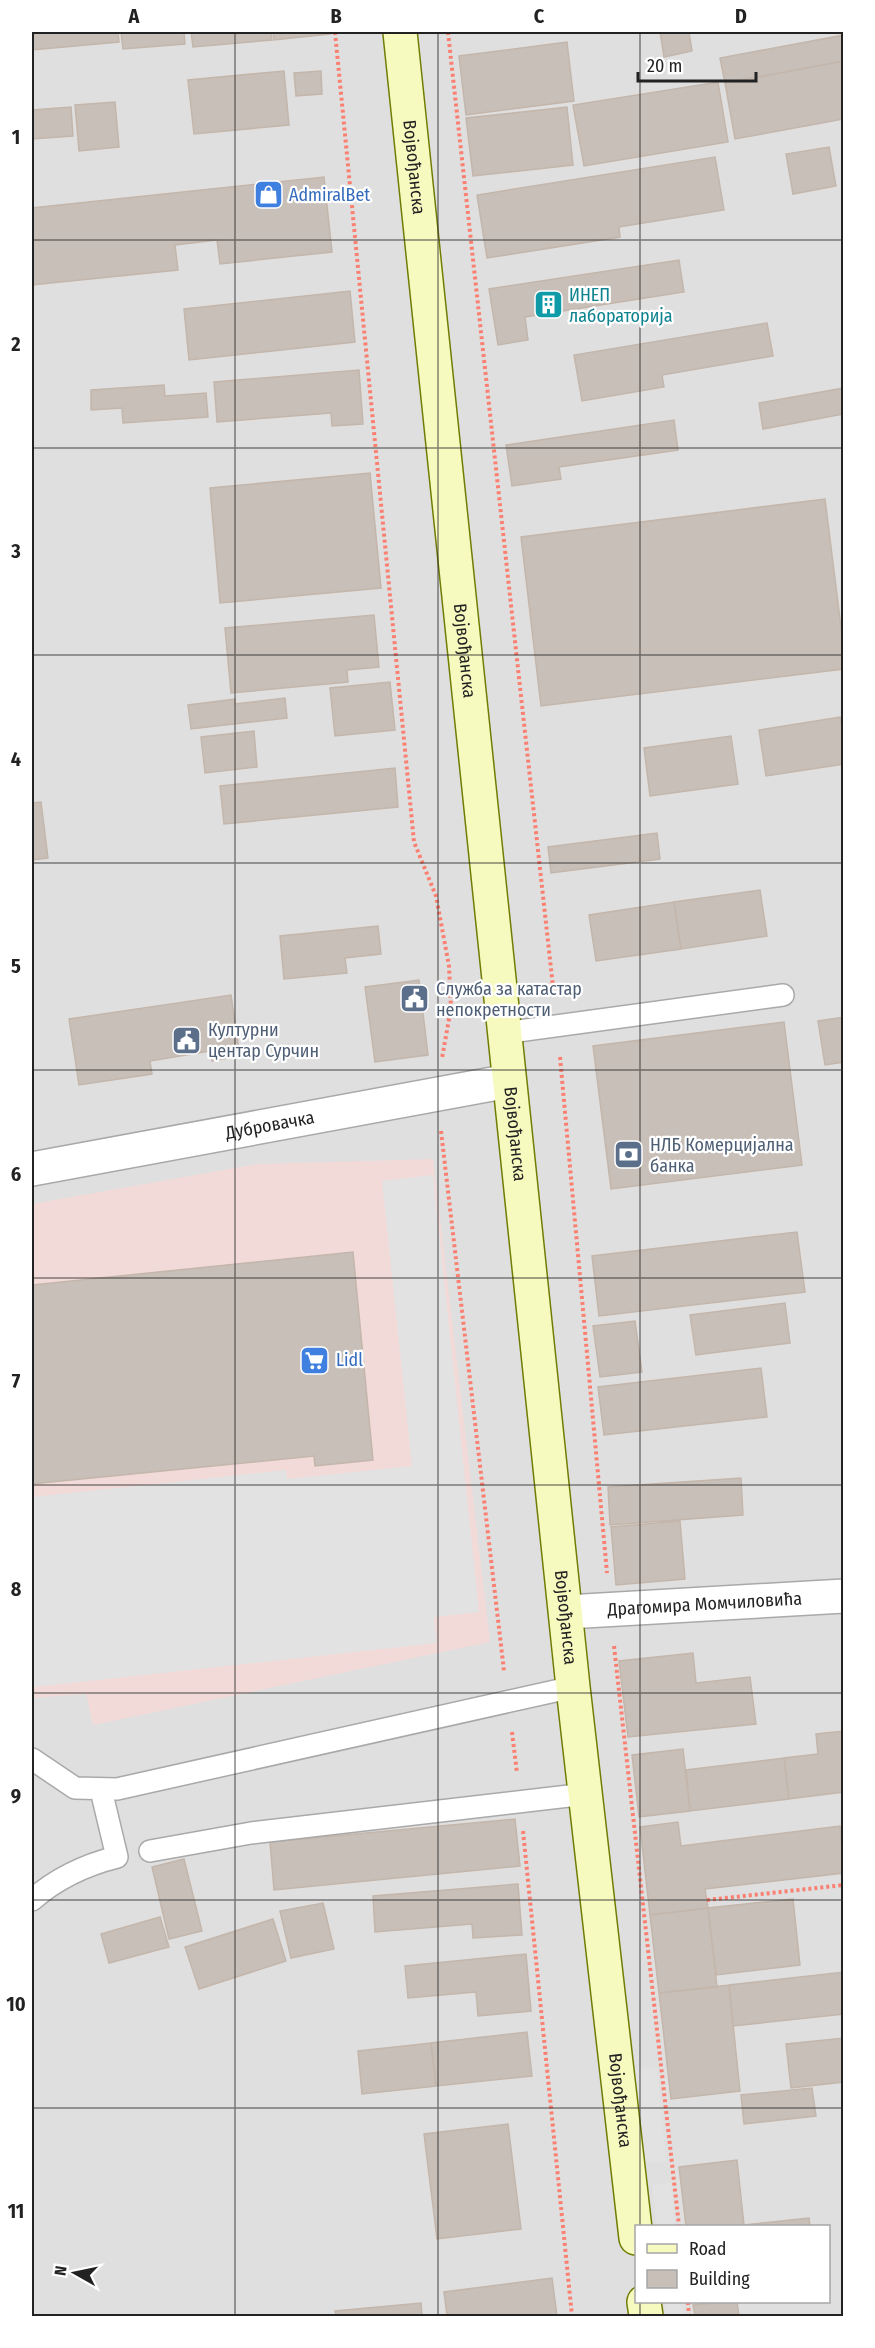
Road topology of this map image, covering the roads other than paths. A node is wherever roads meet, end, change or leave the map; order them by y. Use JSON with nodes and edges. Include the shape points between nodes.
{"nodes":[{"id":1,"x":400,"y":32,"type":"edge"},
{"id":2,"x":783,"y":995,"type":"dead end"},
{"id":3,"x":504,"y":1033,"type":"junction"},
{"id":4,"x":509,"y":1080,"type":"junction"},
{"id":5,"x":32,"y":1168,"type":"edge"},
{"id":6,"x":843,"y":1596,"type":"edge"},
{"id":7,"x":567,"y":1612,"type":"junction"},
{"id":8,"x":573,"y":1687,"type":"junction"},
{"id":9,"x":32,"y":1759,"type":"edge"},
{"id":10,"x":101,"y":1790,"type":"junction"},
{"id":11,"x":586,"y":1794,"type":"junction"},
{"id":12,"x":150,"y":1851,"type":"dead end"},
{"id":13,"x":32,"y":1899,"type":"edge"},
{"id":14,"x":635,"y":2229,"type":"edge"}],
"edges":[{"from":1,"to":3,"type":"main road","name":"Војвођанска"},
{"from":2,"to":3,"type":"lane"},
{"from":3,"to":4,"type":"main road","name":"Војвођанска"},
{"from":4,"to":5,"type":"street","name":"Дубровачка"},
{"from":4,"to":7,"type":"main road","name":"Војвођанска"},
{"from":6,"to":7,"type":"street","name":"Драгомира Момчиловића"},
{"from":7,"to":8,"type":"main road","name":"Војвођанска"},
{"from":8,"to":10,"type":"lane"},
{"from":8,"to":11,"type":"main road","name":"Војвођанска"},
{"from":9,"to":10,"type":"lane","via":[[75,1788]]},
{"from":10,"to":13,"type":"lane","via":[[117,1857],[71,1872]]},
{"from":11,"to":12,"type":"lane","via":[[251,1833]]},
{"from":11,"to":14,"type":"main road","name":"Војвођанска"}]}
